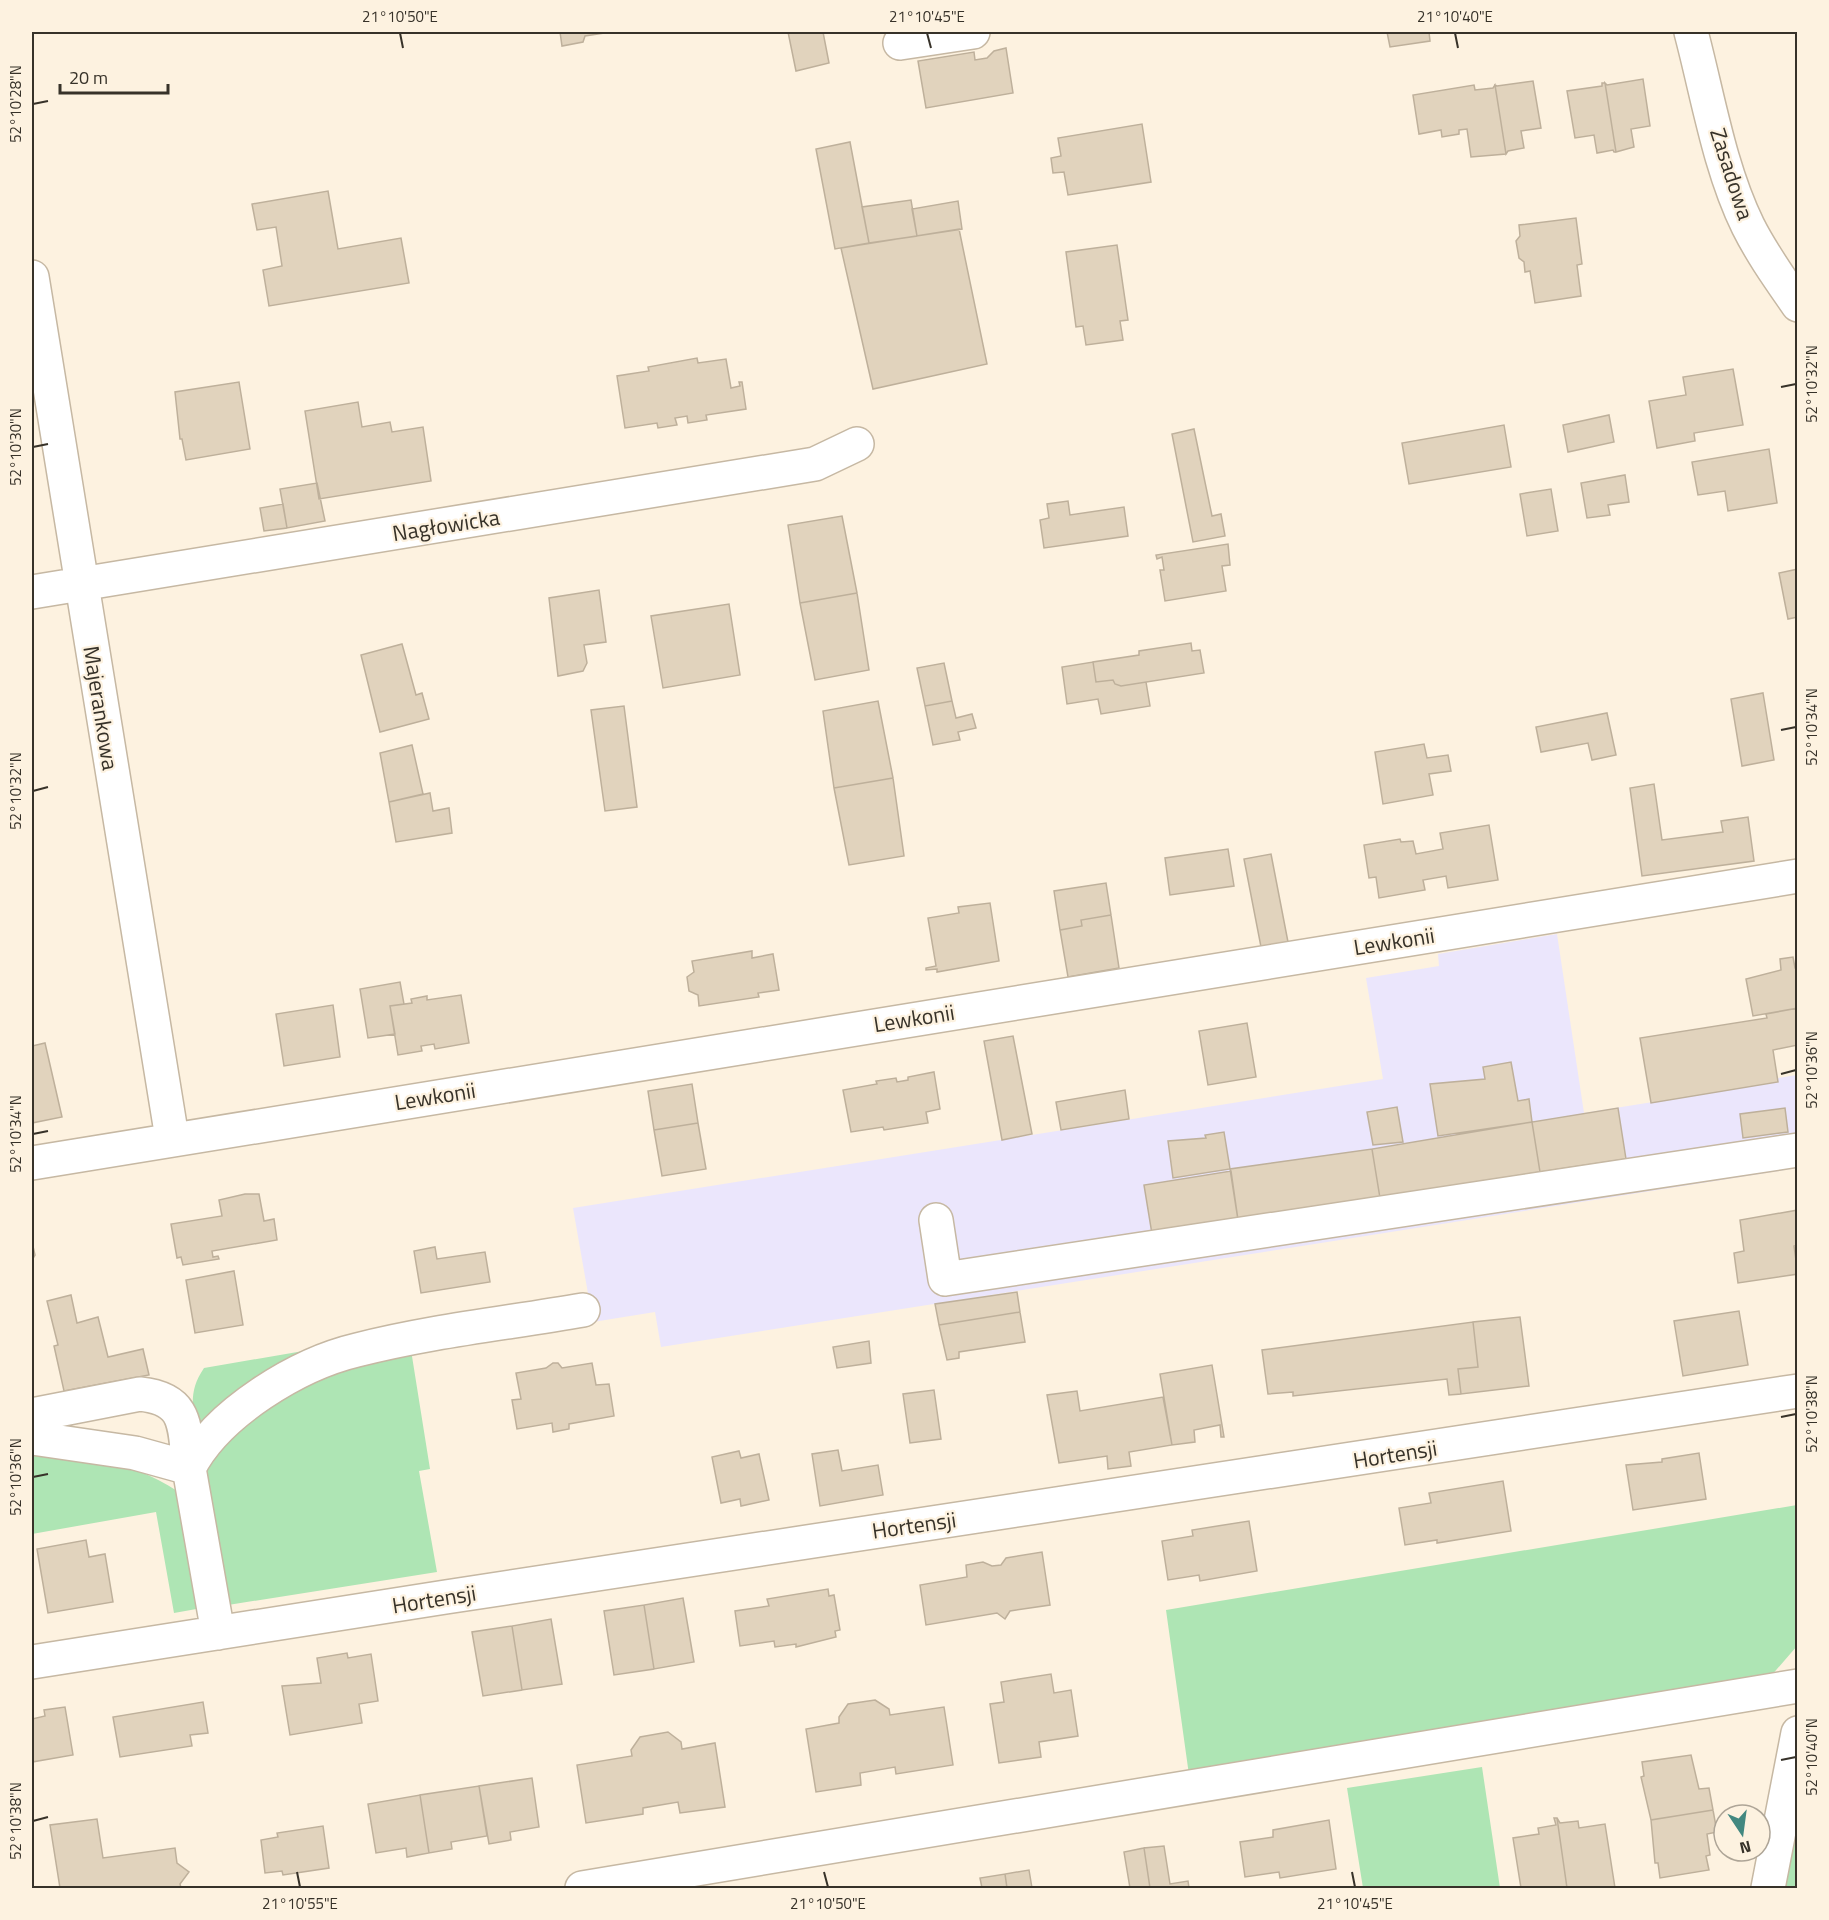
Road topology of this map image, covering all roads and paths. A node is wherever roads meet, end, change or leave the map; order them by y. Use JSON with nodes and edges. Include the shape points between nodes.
{"nodes":[{"id":1,"x":973,"y":32,"type":"edge"},
{"id":2,"x":1691,"y":32,"type":"edge"},
{"id":3,"x":900,"y":43,"type":"dead end"},
{"id":4,"x":32,"y":277,"type":"edge"},
{"id":5,"x":1797,"y":305,"type":"edge"},
{"id":6,"x":857,"y":444,"type":"dead end"},
{"id":7,"x":80,"y":585,"type":"junction"},
{"id":8,"x":32,"y":592,"type":"edge"},
{"id":9,"x":1797,"y":876,"type":"edge"},
{"id":10,"x":172,"y":1138,"type":"junction"},
{"id":11,"x":1797,"y":1150,"type":"edge"},
{"id":12,"x":32,"y":1163,"type":"edge"},
{"id":13,"x":936,"y":1220,"type":"dead end"},
{"id":14,"x":583,"y":1310,"type":"dead end"},
{"id":15,"x":1797,"y":1392,"type":"edge"},
{"id":16,"x":32,"y":1415,"type":"edge"},
{"id":17,"x":32,"y":1438,"type":"edge"},
{"id":18,"x":189,"y":1468,"type":"junction"},
{"id":19,"x":218,"y":1633,"type":"junction"},
{"id":20,"x":32,"y":1662,"type":"edge"},
{"id":21,"x":1797,"y":1686,"type":"edge"},
{"id":22,"x":1797,"y":1733,"type":"edge"},
{"id":23,"x":582,"y":1888,"type":"edge"},
{"id":24,"x":1768,"y":1888,"type":"edge"}],
"edges":[{"from":1,"to":3,"type":"street"},
{"from":2,"to":5,"type":"street","name":"Zasadowa","via":[[1725,161],[1747,224]]},
{"from":4,"to":7,"type":"street","name":"Majerankowa"},
{"from":6,"to":7,"type":"street","name":"Nagłowicka","via":[[815,464]]},
{"from":7,"to":8,"type":"street","name":"Nagłowicka"},
{"from":7,"to":10,"type":"street","name":"Majerankowa"},
{"from":9,"to":10,"type":"street","name":"Lewkonii"},
{"from":10,"to":12,"type":"street","name":"Lewkonii"},
{"from":11,"to":13,"type":"street","via":[[945,1279]]},
{"from":14,"to":18,"type":"street","via":[[355,1350],[314,1366],[246,1403],[210,1436]]},
{"from":15,"to":19,"type":"street","name":"Hortensji"},
{"from":16,"to":18,"type":"street","via":[[140,1394],[156,1396],[170,1401],[183,1419]]},
{"from":17,"to":18,"type":"street","via":[[135,1454]]},
{"from":18,"to":19,"type":"street"},
{"from":19,"to":20,"type":"street","name":"Hortensji"},
{"from":21,"to":23,"type":"street"},
{"from":22,"to":24,"type":"street"}]}
